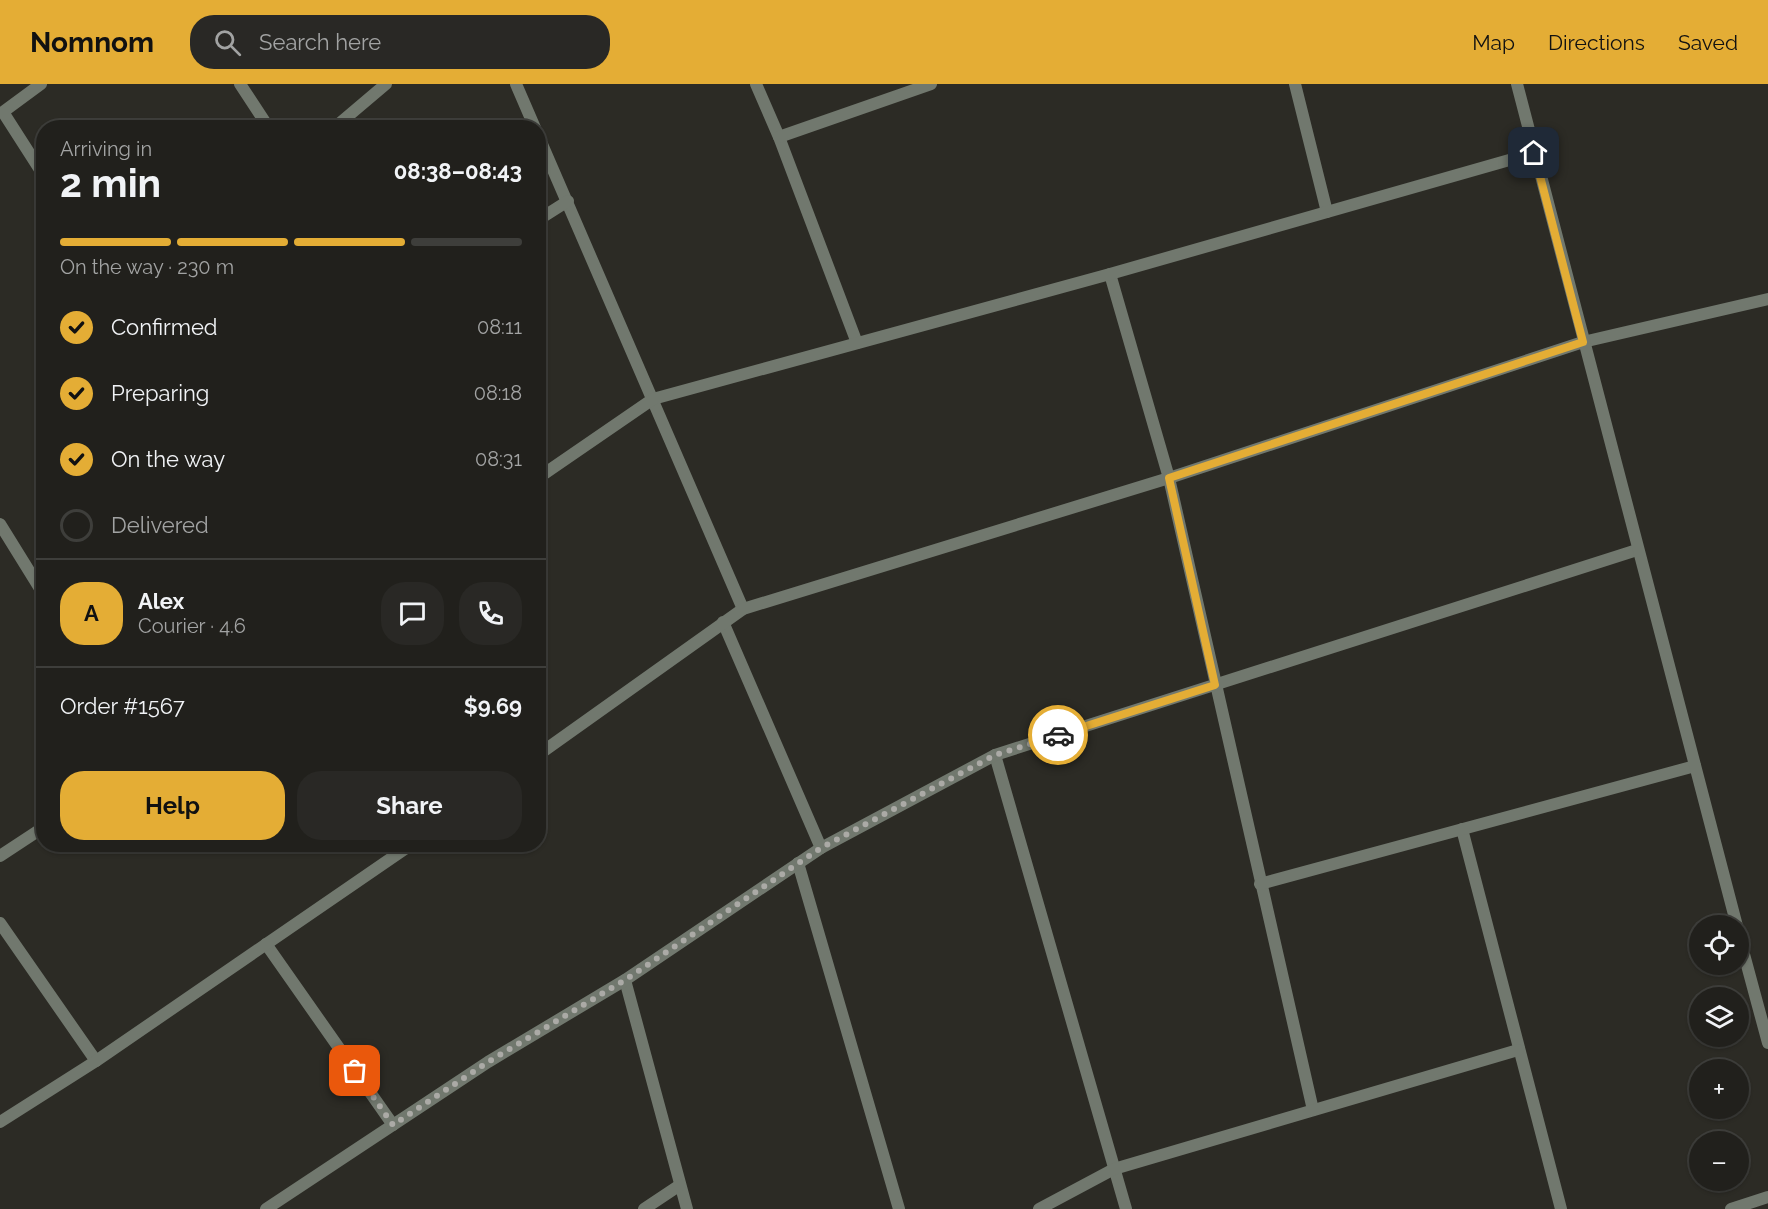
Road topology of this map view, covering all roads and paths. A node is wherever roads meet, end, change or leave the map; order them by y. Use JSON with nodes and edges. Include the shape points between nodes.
{"nodes":[{"id":1,"x":41,"y":84,"type":"edge"},
{"id":2,"x":240,"y":84,"type":"edge"},
{"id":3,"x":386,"y":84,"type":"edge"},
{"id":4,"x":516,"y":84,"type":"edge"},
{"id":5,"x":756,"y":84,"type":"edge"},
{"id":6,"x":931,"y":84,"type":"edge"},
{"id":7,"x":1295,"y":84,"type":"edge"},
{"id":8,"x":1517,"y":84,"type":"edge"},
{"id":9,"x":264,"y":120,"type":"edge"},
{"id":10,"x":343,"y":120,"type":"edge"},
{"id":11,"x":532,"y":120,"type":"edge"},
{"id":12,"x":779,"y":137,"type":"junction"},
{"id":13,"x":546,"y":153,"type":"edge"},
{"id":14,"x":1534,"y":153,"type":"junction"},
{"id":15,"x":36,"y":164,"type":"edge"},
{"id":16,"x":568,"y":201,"type":"junction"},
{"id":17,"x":1328,"y":212,"type":"junction"},
{"id":18,"x":546,"y":215,"type":"edge"},
{"id":19,"x":1110,"y":274,"type":"junction"},
{"id":20,"x":1768,"y":299,"type":"edge"},
{"id":21,"x":1583,"y":342,"type":"junction"},
{"id":22,"x":857,"y":343,"type":"junction"},
{"id":23,"x":653,"y":399,"type":"junction"},
{"id":24,"x":546,"y":473,"type":"edge"},
{"id":25,"x":1169,"y":478,"type":"junction"},
{"id":26,"x":0,"y":524,"type":"edge"},
{"id":27,"x":1637,"y":550,"type":"junction"},
{"id":28,"x":36,"y":583,"type":"edge"},
{"id":29,"x":743,"y":609,"type":"junction"},
{"id":30,"x":723,"y":622,"type":"junction"},
{"id":31,"x":1215,"y":685,"type":"junction"},
{"id":32,"x":546,"y":749,"type":"edge"},
{"id":33,"x":995,"y":755,"type":"junction"},
{"id":34,"x":1695,"y":766,"type":"junction"},
{"id":35,"x":1462,"y":829,"type":"junction"},
{"id":36,"x":36,"y":832,"type":"edge"},
{"id":37,"x":821,"y":848,"type":"junction"},
{"id":38,"x":400,"y":852,"type":"edge"},
{"id":39,"x":0,"y":856,"type":"edge"},
{"id":40,"x":798,"y":863,"type":"junction"},
{"id":41,"x":1260,"y":884,"type":"junction"},
{"id":42,"x":1734,"y":915,"type":"edge"},
{"id":43,"x":0,"y":923,"type":"edge"},
{"id":44,"x":266,"y":944,"type":"junction"},
{"id":45,"x":1749,"y":973,"type":"edge"},
{"id":46,"x":625,"y":980,"type":"junction"},
{"id":47,"x":1768,"y":1043,"type":"edge"},
{"id":48,"x":1518,"y":1050,"type":"junction"},
{"id":49,"x":96,"y":1061,"type":"junction"},
{"id":50,"x":1313,"y":1110,"type":"junction"},
{"id":51,"x":0,"y":1122,"type":"edge"},
{"id":52,"x":393,"y":1125,"type":"junction"},
{"id":53,"x":1114,"y":1169,"type":"junction"},
{"id":54,"x":680,"y":1185,"type":"junction"},
{"id":55,"x":1768,"y":1197,"type":"edge"},
{"id":56,"x":266,"y":1209,"type":"edge"},
{"id":57,"x":644,"y":1209,"type":"edge"},
{"id":58,"x":687,"y":1209,"type":"edge"},
{"id":59,"x":899,"y":1209,"type":"edge"},
{"id":60,"x":1039,"y":1209,"type":"edge"},
{"id":61,"x":1126,"y":1209,"type":"edge"},
{"id":62,"x":1561,"y":1209,"type":"edge"},
{"id":63,"x":1731,"y":1209,"type":"edge"}],
"edges":[{"from":1,"to":15,"type":"street","via":[[3,112]]},
{"from":2,"to":9,"type":"street"},
{"from":3,"to":10,"type":"street"},
{"from":4,"to":11,"type":"street"},
{"from":5,"to":12,"type":"street"},
{"from":6,"to":12,"type":"street"},
{"from":7,"to":17,"type":"street"},
{"from":8,"to":14,"type":"street"},
{"from":12,"to":22,"type":"street"},
{"from":13,"to":16,"type":"street"},
{"from":14,"to":17,"type":"street"},
{"from":14,"to":21,"type":"street"},
{"from":16,"to":18,"type":"street"},
{"from":16,"to":23,"type":"street"},
{"from":17,"to":19,"type":"street"},
{"from":19,"to":22,"type":"street"},
{"from":19,"to":25,"type":"street"},
{"from":20,"to":21,"type":"street"},
{"from":21,"to":25,"type":"street"},
{"from":21,"to":27,"type":"street"},
{"from":22,"to":23,"type":"street"},
{"from":23,"to":24,"type":"street"},
{"from":23,"to":29,"type":"street"},
{"from":25,"to":29,"type":"street"},
{"from":25,"to":31,"type":"street"},
{"from":26,"to":28,"type":"street"},
{"from":27,"to":31,"type":"street"},
{"from":27,"to":34,"type":"street"},
{"from":29,"to":30,"type":"street"},
{"from":30,"to":32,"type":"street"},
{"from":30,"to":37,"type":"street"},
{"from":31,"to":33,"type":"street"},
{"from":31,"to":41,"type":"street"},
{"from":33,"to":37,"type":"street"},
{"from":33,"to":53,"type":"street"},
{"from":34,"to":35,"type":"street"},
{"from":34,"to":42,"type":"street"},
{"from":35,"to":41,"type":"street"},
{"from":35,"to":48,"type":"street"},
{"from":36,"to":39,"type":"street"},
{"from":37,"to":40,"type":"street"},
{"from":38,"to":44,"type":"street"},
{"from":40,"to":46,"type":"street"},
{"from":40,"to":59,"type":"street"},
{"from":41,"to":50,"type":"street"},
{"from":43,"to":49,"type":"street"},
{"from":44,"to":49,"type":"street"},
{"from":44,"to":52,"type":"street"},
{"from":45,"to":47,"type":"street"},
{"from":46,"to":52,"type":"street","via":[[488,1062]]},
{"from":46,"to":54,"type":"street"},
{"from":48,"to":50,"type":"street"},
{"from":48,"to":62,"type":"street"},
{"from":49,"to":51,"type":"street"},
{"from":50,"to":53,"type":"street"},
{"from":52,"to":56,"type":"street"},
{"from":53,"to":60,"type":"street"},
{"from":53,"to":61,"type":"street"},
{"from":54,"to":57,"type":"street"},
{"from":54,"to":58,"type":"street"},
{"from":55,"to":63,"type":"street"}]}
